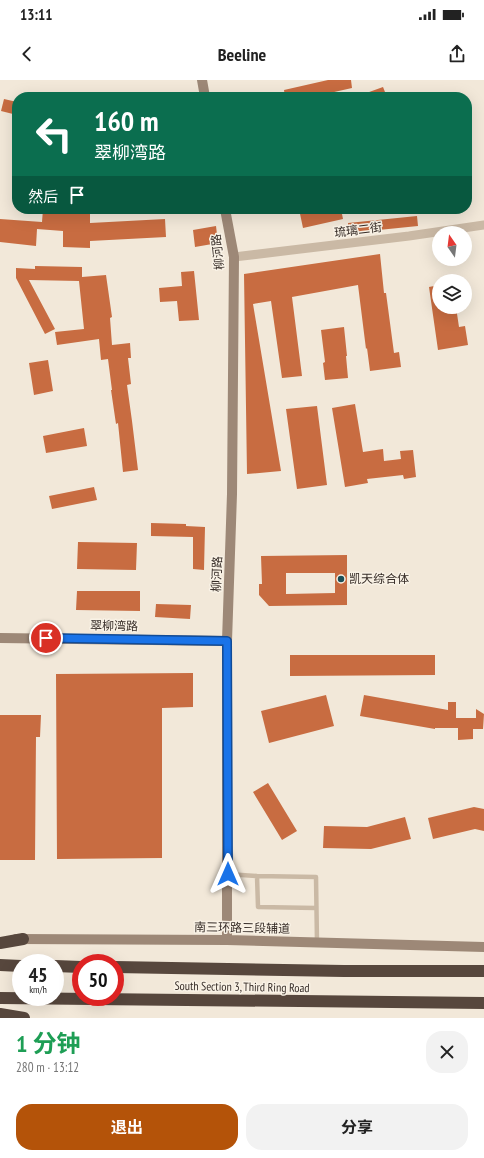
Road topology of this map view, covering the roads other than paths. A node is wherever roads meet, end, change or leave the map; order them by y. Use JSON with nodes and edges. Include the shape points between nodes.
{"nodes":[{"id":1,"x":202,"y":80,"type":"edge"},
{"id":2,"x":204,"y":92,"type":"edge"},
{"id":3,"x":226,"y":214,"type":"edge"},
{"id":4,"x":484,"y":225,"type":"edge"},
{"id":5,"x":234,"y":257,"type":"junction"},
{"id":6,"x":0,"y":638,"type":"edge"},
{"id":7,"x":227,"y":641,"type":"junction"},
{"id":8,"x":228,"y":874,"type":"junction"},
{"id":9,"x":257,"y":876,"type":"junction"},
{"id":10,"x":316,"y":908,"type":"junction"},
{"id":11,"x":0,"y":939,"type":"edge"},
{"id":12,"x":23,"y":939,"type":"junction"},
{"id":13,"x":226,"y":940,"type":"junction"},
{"id":14,"x":0,"y":943,"type":"edge"},
{"id":15,"x":317,"y":943,"type":"junction"},
{"id":16,"x":484,"y":947,"type":"edge"},
{"id":17,"x":0,"y":965,"type":"edge"},
{"id":18,"x":12,"y":966,"type":"edge"},
{"id":19,"x":124,"y":967,"type":"edge"},
{"id":20,"x":484,"y":971,"type":"edge"},
{"id":21,"x":0,"y":998,"type":"edge"},
{"id":22,"x":484,"y":1003,"type":"edge"},
{"id":23,"x":0,"y":1014,"type":"edge"},
{"id":24,"x":24,"y":1018,"type":"edge"}],
"edges":[{"from":1,"to":2,"type":"main road"},
{"from":3,"to":5,"type":"main road","name":"柳河路"},
{"from":4,"to":5,"type":"street","name":"琉璃二街"},
{"from":5,"to":7,"type":"main road","name":"柳河路","via":[[232,494]]},
{"from":6,"to":7,"type":"main road","name":"翠柳湾路"},
{"from":7,"to":8,"type":"main road","name":"柳河路"},
{"from":8,"to":9,"type":"lane"},
{"from":8,"to":13,"type":"main road","name":"柳河路"},
{"from":9,"to":10,"type":"lane","via":[[258,907]]},
{"from":9,"to":10,"type":"lane","via":[[316,877]]},
{"from":10,"to":15,"type":"lane"},
{"from":11,"to":12,"type":"main road","name":"南三环路三段辅道"},
{"from":12,"to":13,"type":"main road","name":"南三环路三段辅道"},
{"from":12,"to":14,"type":"highway"},
{"from":13,"to":15,"type":"main road","name":"南三环路三段辅道"},
{"from":15,"to":16,"type":"main road","name":"南三环路三段辅道"},
{"from":17,"to":18,"type":"highway"},
{"from":19,"to":20,"type":"highway","name":"South Section 3, Third Ring Road"},
{"from":21,"to":22,"type":"highway","name":"South Section 3, Third Ring Road"},
{"from":23,"to":24,"type":"highway"}]}
